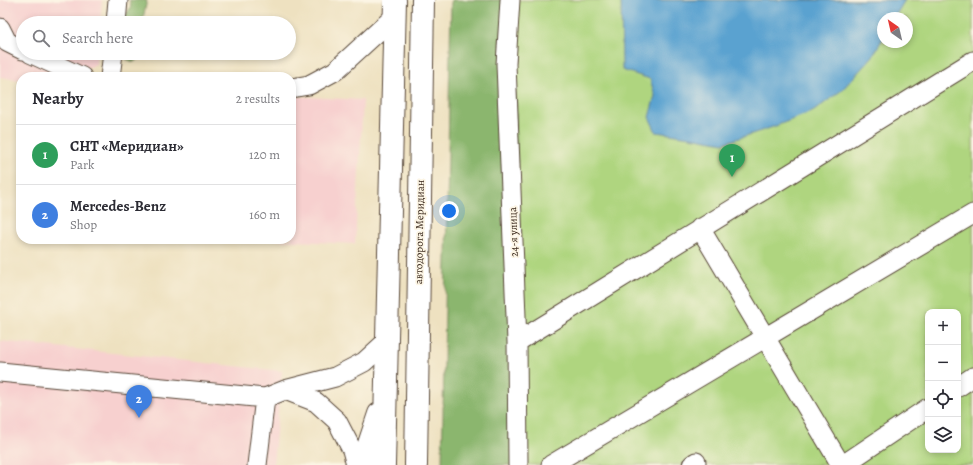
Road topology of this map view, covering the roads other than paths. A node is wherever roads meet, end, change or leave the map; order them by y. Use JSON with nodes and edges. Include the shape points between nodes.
{"nodes":[{"id":1,"x":118,"y":0,"type":"edge"},
{"id":2,"x":423,"y":0,"type":"edge"},
{"id":3,"x":510,"y":0,"type":"edge"},
{"id":4,"x":395,"y":8,"type":"edge"},
{"id":5,"x":117,"y":16,"type":"edge"},
{"id":6,"x":0,"y":28,"type":"edge"},
{"id":7,"x":16,"y":46,"type":"edge"},
{"id":8,"x":45,"y":60,"type":"edge"},
{"id":9,"x":112,"y":60,"type":"edge"},
{"id":10,"x":973,"y":61,"type":"edge"},
{"id":11,"x":71,"y":72,"type":"edge"},
{"id":12,"x":111,"y":72,"type":"edge"},
{"id":13,"x":296,"y":87,"type":"edge"},
{"id":14,"x":973,"y":214,"type":"edge"},
{"id":15,"x":700,"y":228,"type":"junction"},
{"id":16,"x":765,"y":337,"type":"junction"},
{"id":17,"x":387,"y":341,"type":"junction"},
{"id":18,"x":517,"y":342,"type":"junction"},
{"id":19,"x":0,"y":372,"type":"edge"},
{"id":20,"x":973,"y":377,"type":"edge"},
{"id":21,"x":961,"y":385,"type":"edge"},
{"id":22,"x":285,"y":390,"type":"junction"},
{"id":23,"x":386,"y":392,"type":"junction"},
{"id":24,"x":265,"y":398,"type":"junction"},
{"id":25,"x":925,"y":410,"type":"edge"},
{"id":26,"x":257,"y":465,"type":"edge"},
{"id":27,"x":356,"y":465,"type":"edge"},
{"id":28,"x":362,"y":465,"type":"edge"},
{"id":29,"x":384,"y":465,"type":"edge"},
{"id":30,"x":416,"y":465,"type":"edge"},
{"id":31,"x":518,"y":465,"type":"edge"},
{"id":32,"x":551,"y":465,"type":"edge"},
{"id":33,"x":842,"y":465,"type":"edge"}],
"edges":[{"from":1,"to":5,"type":"lane"},
{"from":2,"to":30,"type":"main road","name":"автодорога Меридиан"},
{"from":3,"to":18,"type":"lane","name":"24-я улица","via":[[506,64]]},
{"from":4,"to":13,"type":"lane","via":[[335,71],[309,85]]},
{"from":4,"to":17,"type":"main road"},
{"from":6,"to":7,"type":"lane","via":[[7,42]]},
{"from":8,"to":11,"type":"lane"},
{"from":9,"to":12,"type":"lane"},
{"from":10,"to":15,"type":"lane"},
{"from":14,"to":16,"type":"lane"},
{"from":15,"to":16,"type":"lane"},
{"from":15,"to":18,"type":"lane"},
{"from":16,"to":32,"type":"lane"},
{"from":16,"to":33,"type":"lane"},
{"from":17,"to":22,"type":"lane","via":[[364,362],[335,377]]},
{"from":17,"to":23,"type":"main road"},
{"from":18,"to":31,"type":"lane","name":"24-я улица"},
{"from":19,"to":24,"type":"lane"},
{"from":20,"to":21,"type":"lane"},
{"from":22,"to":24,"type":"lane"},
{"from":22,"to":27,"type":"lane","via":[[316,402],[337,420],[352,450]]},
{"from":23,"to":28,"type":"main road"},
{"from":23,"to":29,"type":"main road"},
{"from":24,"to":26,"type":"lane"},
{"from":25,"to":33,"type":"lane"}]}
